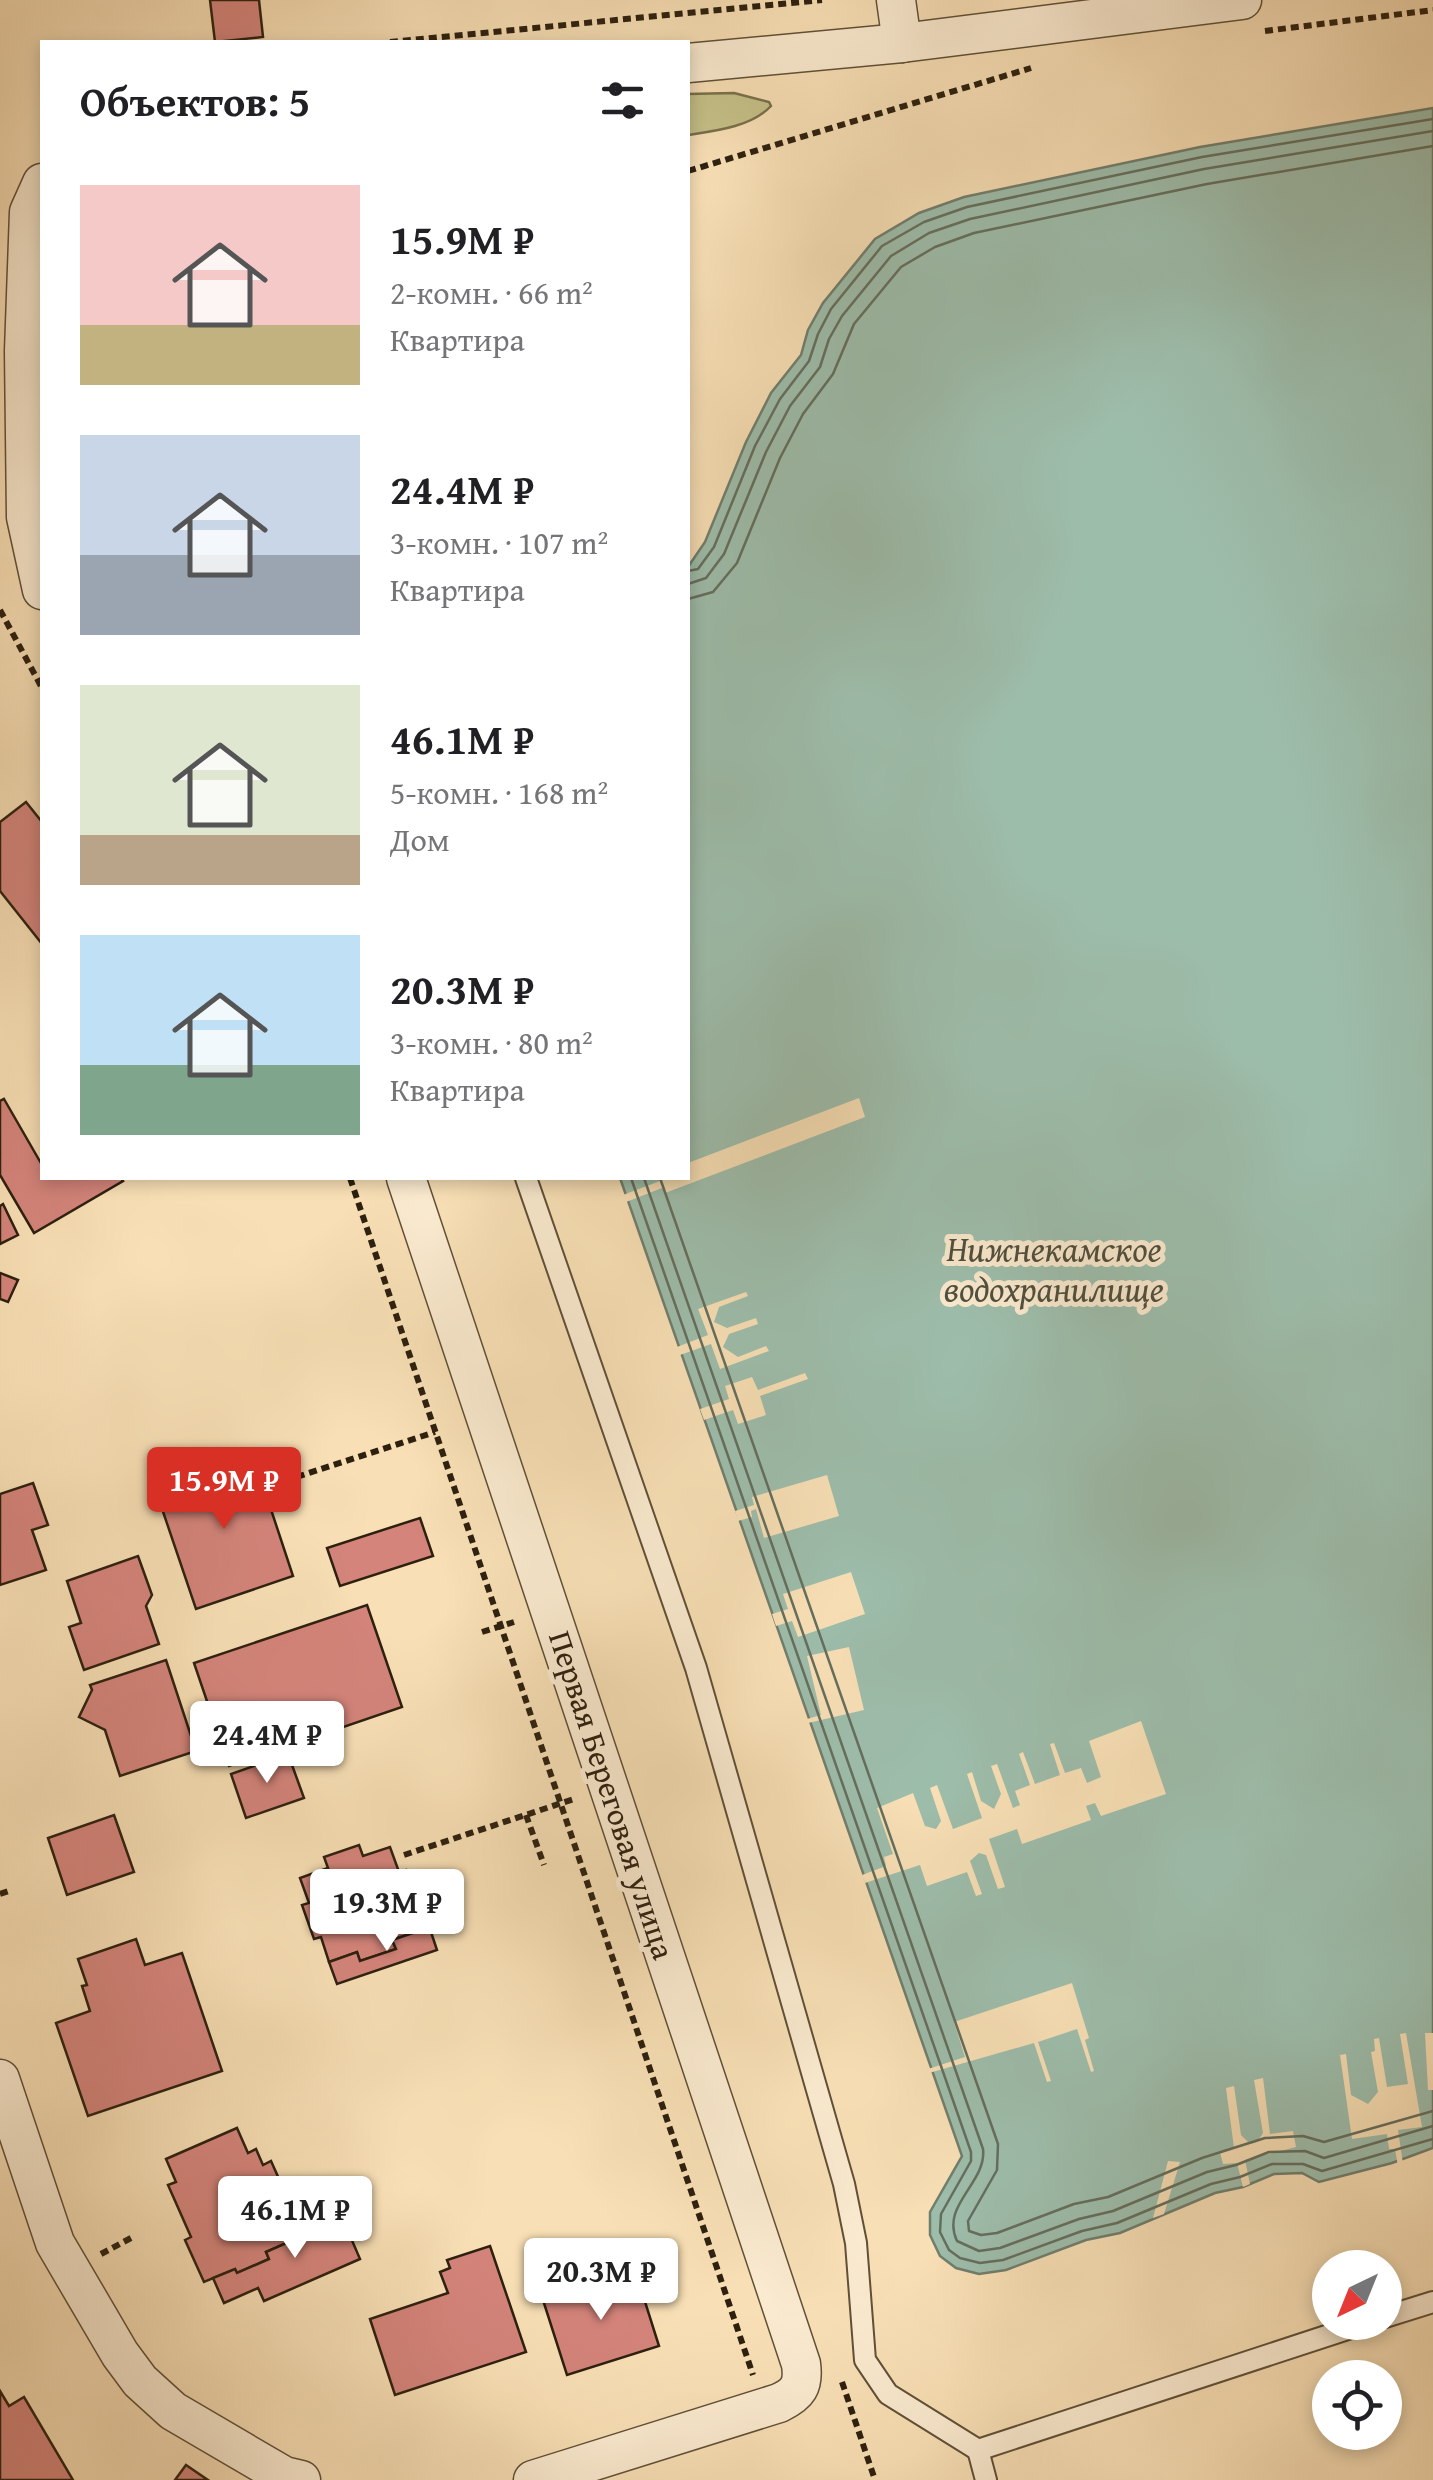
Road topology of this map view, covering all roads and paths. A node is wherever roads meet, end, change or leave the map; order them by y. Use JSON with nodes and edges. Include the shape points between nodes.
{"nodes":[{"id":1,"x":822,"y":0,"type":"edge"},
{"id":2,"x":896,"y":0,"type":"edge"},
{"id":3,"x":1433,"y":10,"type":"edge"},
{"id":4,"x":1250,"y":16,"type":"edge"},
{"id":5,"x":411,"y":40,"type":"edge"},
{"id":6,"x":902,"y":43,"type":"junction"},
{"id":7,"x":690,"y":63,"type":"edge"},
{"id":8,"x":1037,"y":66,"type":"dead end"},
{"id":9,"x":690,"y":170,"type":"edge"},
{"id":10,"x":40,"y":187,"type":"edge"},
{"id":11,"x":12,"y":351,"type":"edge"},
{"id":12,"x":40,"y":581,"type":"edge"},
{"id":13,"x":0,"y":610,"type":"edge"},
{"id":14,"x":40,"y":684,"type":"edge"},
{"id":15,"x":351,"y":1180,"type":"edge"},
{"id":16,"x":407,"y":1180,"type":"edge"},
{"id":17,"x":527,"y":1180,"type":"edge"},
{"id":18,"x":435,"y":1432,"type":"junction"},
{"id":19,"x":272,"y":1484,"type":"dead end"},
{"id":20,"x":542,"y":1810,"type":"dead end"},
{"id":21,"x":526,"y":1814,"type":"junction"},
{"id":22,"x":404,"y":1855,"type":"dead end"},
{"id":23,"x":544,"y":1865,"type":"dead end"},
{"id":24,"x":12,"y":1890,"type":"dead end"},
{"id":25,"x":0,"y":1894,"type":"edge"},
{"id":26,"x":0,"y":2079,"type":"edge"},
{"id":27,"x":1433,"y":2302,"type":"edge"},
{"id":28,"x":1402,"y":2312,"type":"edge"},
{"id":29,"x":1314,"y":2340,"type":"edge"},
{"id":30,"x":771,"y":2405,"type":"junction"},
{"id":31,"x":978,"y":2450,"type":"junction"},
{"id":32,"x":301,"y":2480,"type":"edge"},
{"id":33,"x":534,"y":2480,"type":"edge"},
{"id":34,"x":986,"y":2480,"type":"edge"}],
"edges":[{"from":1,"to":5,"type":"path"},
{"from":2,"to":6,"type":"street"},
{"from":3,"to":4,"type":"path"},
{"from":4,"to":6,"type":"street"},
{"from":6,"to":7,"type":"street"},
{"from":8,"to":9,"type":"path"},
{"from":10,"to":11,"type":"street","via":[[29,212]]},
{"from":11,"to":12,"type":"street","via":[[26,517]]},
{"from":13,"to":14,"type":"path"},
{"from":15,"to":18,"type":"path"},
{"from":16,"to":30,"type":"street","name":"Первая Береговая улица","via":[[801,2364],[800,2389]]},
{"from":17,"to":31,"type":"lane","via":[[696,1668],[839,2165],[856,2243],[864,2360],[888,2394]]},
{"from":18,"to":19,"type":"path"},
{"from":18,"to":30,"type":"path"},
{"from":20,"to":21,"type":"path"},
{"from":21,"to":22,"type":"path"},
{"from":21,"to":23,"type":"path"},
{"from":24,"to":25,"type":"path"},
{"from":26,"to":32,"type":"street","via":[[55,2243],[140,2381],[173,2410]]},
{"from":27,"to":28,"type":"lane"},
{"from":29,"to":31,"type":"lane"},
{"from":30,"to":33,"type":"street"},
{"from":31,"to":34,"type":"lane"}]}
